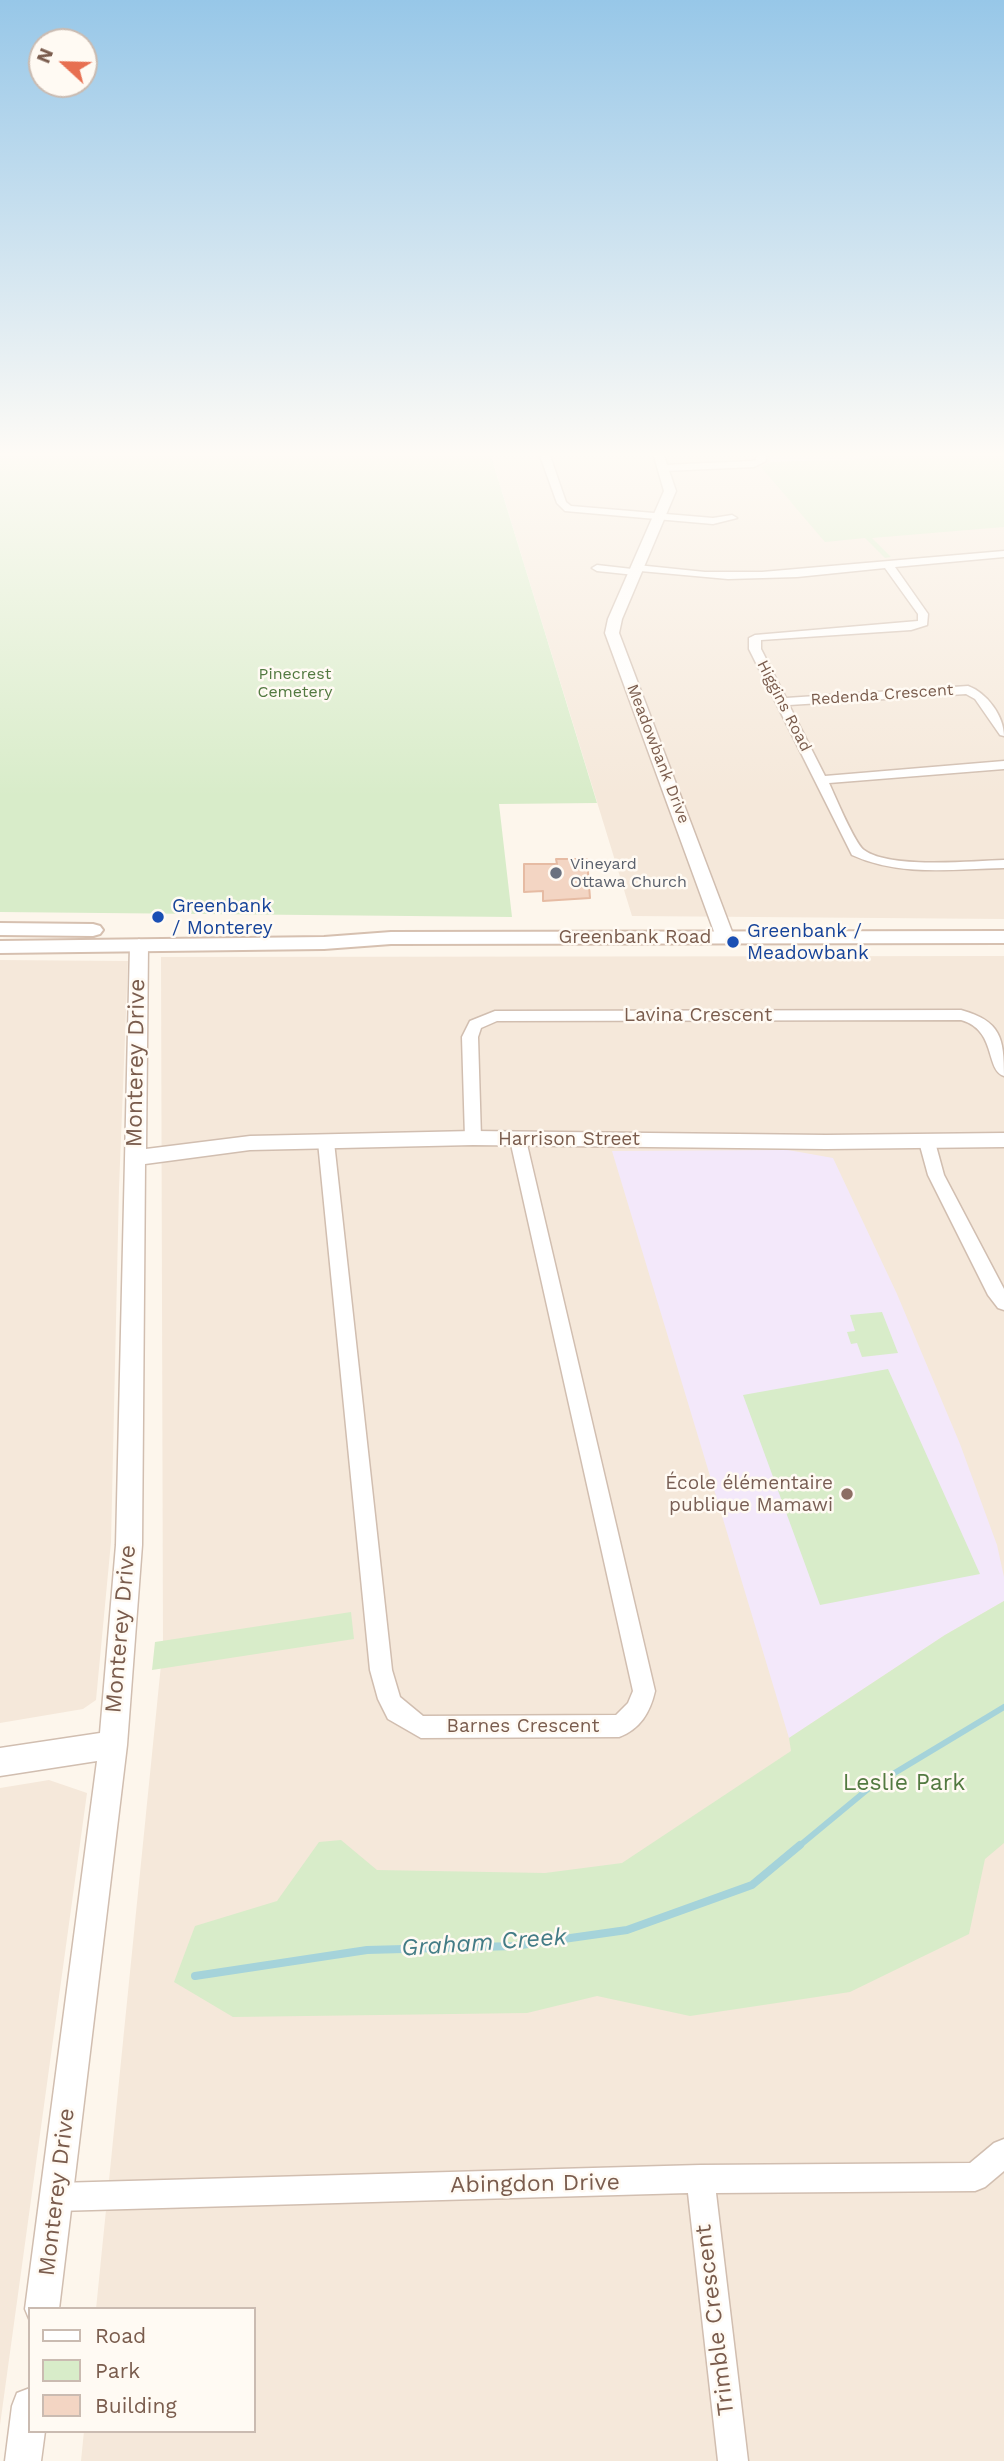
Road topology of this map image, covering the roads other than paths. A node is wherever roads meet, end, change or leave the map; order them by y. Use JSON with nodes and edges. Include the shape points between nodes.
{"nodes":[{"id":1,"x":597,"y":568,"type":"dead end"},
{"id":2,"x":859,"y":568,"type":"edge"},
{"id":3,"x":890,"y":568,"type":"edge"},
{"id":4,"x":636,"y":570,"type":"junction"},
{"id":5,"x":783,"y":702,"type":"junction"},
{"id":6,"x":1004,"y":732,"type":"edge"},
{"id":7,"x":1004,"y":765,"type":"edge"},
{"id":8,"x":821,"y":780,"type":"junction"},
{"id":9,"x":1004,"y":863,"type":"edge"},
{"id":10,"x":0,"y":929,"type":"edge"},
{"id":11,"x":725,"y":937,"type":"junction"},
{"id":12,"x":1004,"y":937,"type":"edge"},
{"id":13,"x":391,"y":938,"type":"junction"},
{"id":14,"x":139,"y":946,"type":"junction"},
{"id":15,"x":0,"y":947,"type":"edge"},
{"id":16,"x":1004,"y":1070,"type":"edge"},
{"id":17,"x":473,"y":1138,"type":"junction"},
{"id":18,"x":518,"y":1140,"type":"junction"},
{"id":19,"x":1004,"y":1140,"type":"edge"},
{"id":20,"x":326,"y":1142,"type":"junction"},
{"id":21,"x":927,"y":1142,"type":"junction"},
{"id":22,"x":134,"y":1157,"type":"junction"},
{"id":23,"x":1004,"y":1303,"type":"edge"},
{"id":24,"x":113,"y":1745,"type":"junction"},
{"id":25,"x":0,"y":1762,"type":"edge"},
{"id":26,"x":1004,"y":2153,"type":"edge"},
{"id":27,"x":699,"y":2179,"type":"junction"},
{"id":28,"x":57,"y":2197,"type":"junction"},
{"id":29,"x":42,"y":2307,"type":"edge"},
{"id":30,"x":28,"y":2422,"type":"edge"},
{"id":31,"x":23,"y":2461,"type":"edge"},
{"id":32,"x":733,"y":2461,"type":"edge"}],
"edges":[{"from":1,"to":4,"type":"street"},
{"from":2,"to":4,"type":"street","via":[[728,576]]},
{"from":3,"to":5,"type":"street","name":"Higgins Road","via":[[923,614],[923,623],[755,638],[755,649]]},
{"from":4,"to":11,"type":"street","name":"Meadowbank Drive","via":[[612,633]]},
{"from":5,"to":6,"type":"street","name":"Redenda Crescent","via":[[968,690],[979,697]]},
{"from":5,"to":8,"type":"street","name":"Higgins Road"},
{"from":7,"to":8,"type":"street"},
{"from":8,"to":9,"type":"street","name":"Higgins Road","via":[[856,852],[869,860],[898,865]]},
{"from":10,"to":13,"type":"main road","name":"Greenbank Road","via":[[256,931]]},
{"from":11,"to":12,"type":"main road","name":"Greenbank Road"},
{"from":11,"to":13,"type":"main road","name":"Greenbank Road"},
{"from":13,"to":14,"type":"main road","name":"Greenbank Road"},
{"from":14,"to":15,"type":"main road","name":"Greenbank Road"},
{"from":14,"to":22,"type":"street","name":"Monterey Drive"},
{"from":16,"to":17,"type":"street","name":"Lavina Crescent","via":[[988,1027],[961,1014],[495,1016],[475,1025],[470,1037]]},
{"from":17,"to":18,"type":"street","name":"Harrison Street"},
{"from":17,"to":20,"type":"street","name":"Harrison Street"},
{"from":18,"to":20,"type":"street","name":"Barnes Crescent","via":[[644,1690],[632,1718],[619,1726],[421,1727],[398,1716],[390,1702],[381,1670]]},
{"from":18,"to":21,"type":"street","name":"Harrison Street"},
{"from":19,"to":21,"type":"street","name":"Harrison Street"},
{"from":20,"to":22,"type":"street","name":"Harrison Street","via":[[250,1143]]},
{"from":21,"to":23,"type":"street","via":[[936,1175]]},
{"from":22,"to":24,"type":"street","name":"Monterey Drive","via":[[129,1545]]},
{"from":24,"to":25,"type":"street"},
{"from":24,"to":28,"type":"street","name":"Monterey Drive"},
{"from":26,"to":27,"type":"street","name":"Abingdon Drive","via":[[975,2178]]},
{"from":27,"to":28,"type":"street","name":"Abingdon Drive"},
{"from":27,"to":32,"type":"street","name":"Trimble Crescent"},
{"from":28,"to":29,"type":"street","name":"Monterey Drive"},
{"from":30,"to":31,"type":"street"}]}
